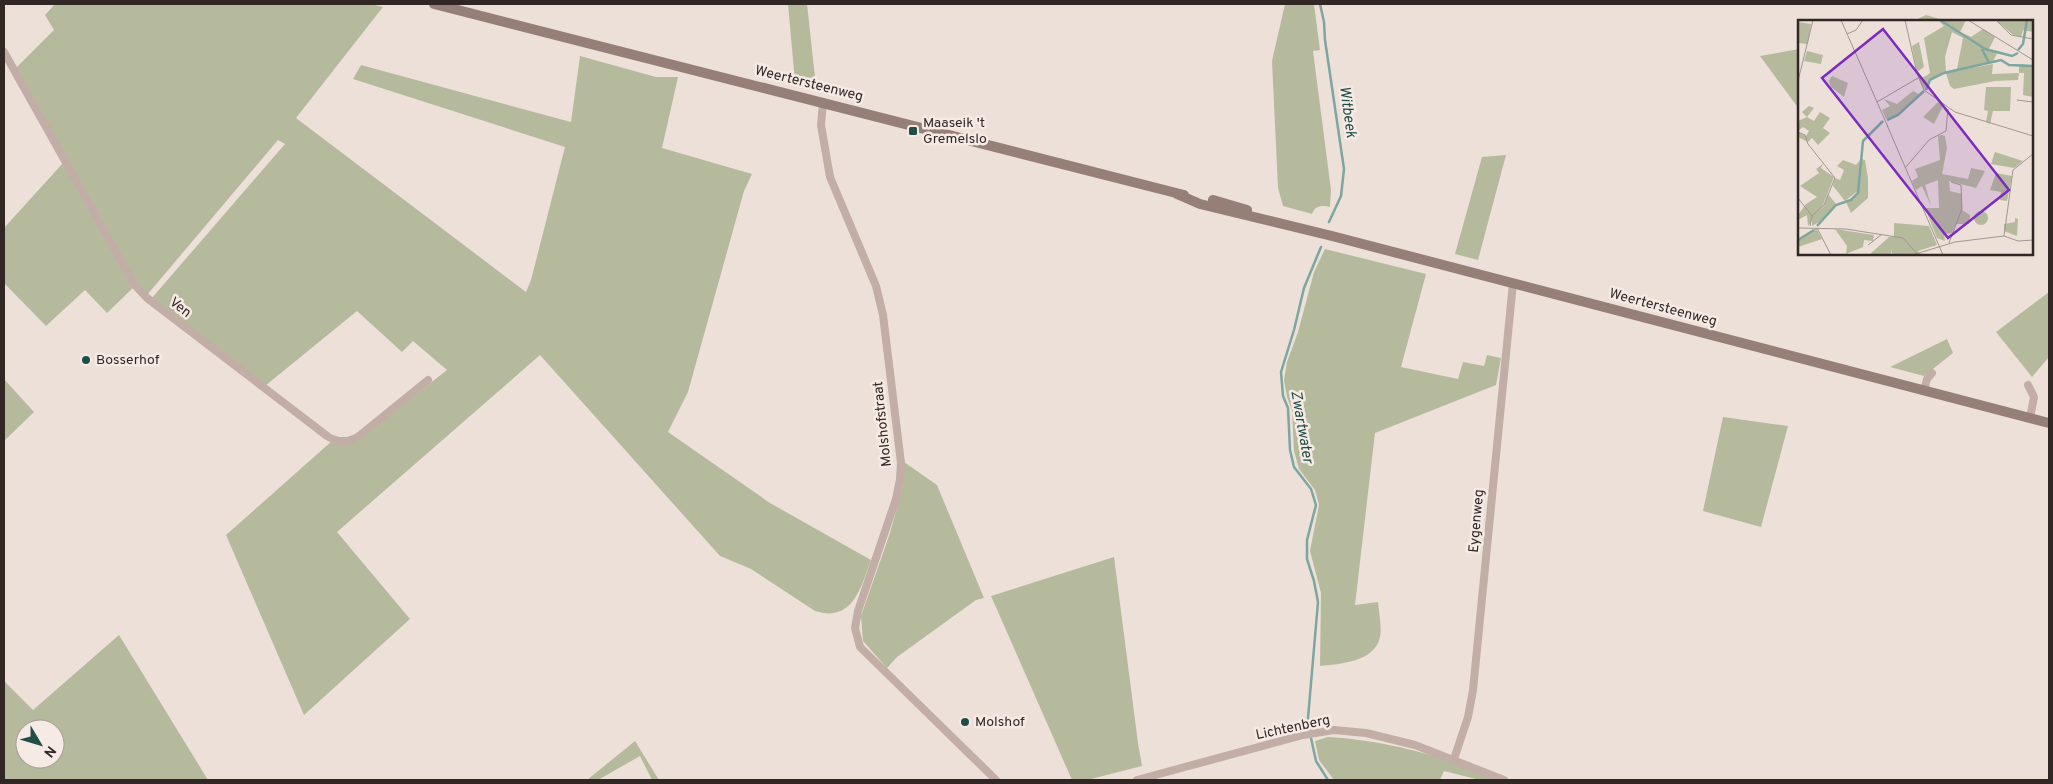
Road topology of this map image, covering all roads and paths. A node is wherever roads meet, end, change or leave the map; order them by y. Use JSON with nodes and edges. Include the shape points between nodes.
{"nodes":[{"id":1,"x":434,"y":4,"type":"edge"},
{"id":2,"x":4,"y":52,"type":"edge"},
{"id":3,"x":823,"y":102,"type":"junction"},
{"id":4,"x":1513,"y":283,"type":"junction"},
{"id":5,"x":1932,"y":373,"type":"dead end"},
{"id":6,"x":428,"y":380,"type":"dead end"},
{"id":7,"x":2028,"y":385,"type":"dead end"},
{"id":8,"x":1924,"y":390,"type":"junction"},
{"id":9,"x":2030,"y":418,"type":"junction"},
{"id":10,"x":2049,"y":423,"type":"edge"},
{"id":11,"x":1454,"y":759,"type":"junction"},
{"id":12,"x":996,"y":780,"type":"edge"},
{"id":13,"x":1137,"y":780,"type":"edge"},
{"id":14,"x":1504,"y":780,"type":"edge"}],
"edges":[{"from":1,"to":3,"type":"main road","name":"Weertersteenweg"},
{"from":2,"to":6,"type":"street","name":"Ven","via":[[134,284],[206,344],[327,436],[340,441],[360,436]]},
{"from":3,"to":4,"type":"main road","name":"Weertersteenweg","via":[[1177,194],[1233,205],[1270,220]]},
{"from":3,"to":12,"type":"street","name":"Molshofstraat","via":[[821,125],[830,177],[876,286],[883,315],[900,463],[896,499],[855,628],[860,647]]},
{"from":4,"to":8,"type":"main road","name":"Weertersteenweg"},
{"from":4,"to":11,"type":"street","name":"Eygenweg","via":[[1473,690]]},
{"from":5,"to":8,"type":"street"},
{"from":7,"to":9,"type":"street","via":[[2034,397]]},
{"from":8,"to":9,"type":"main road","name":"Weertersteenweg"},
{"from":9,"to":10,"type":"main road","name":"Weertersteenweg"},
{"from":11,"to":13,"type":"street","name":"Lichtenberg","via":[[1366,733],[1334,730],[1303,735]]},
{"from":11,"to":14,"type":"street","name":"Lichtenberg"}]}
